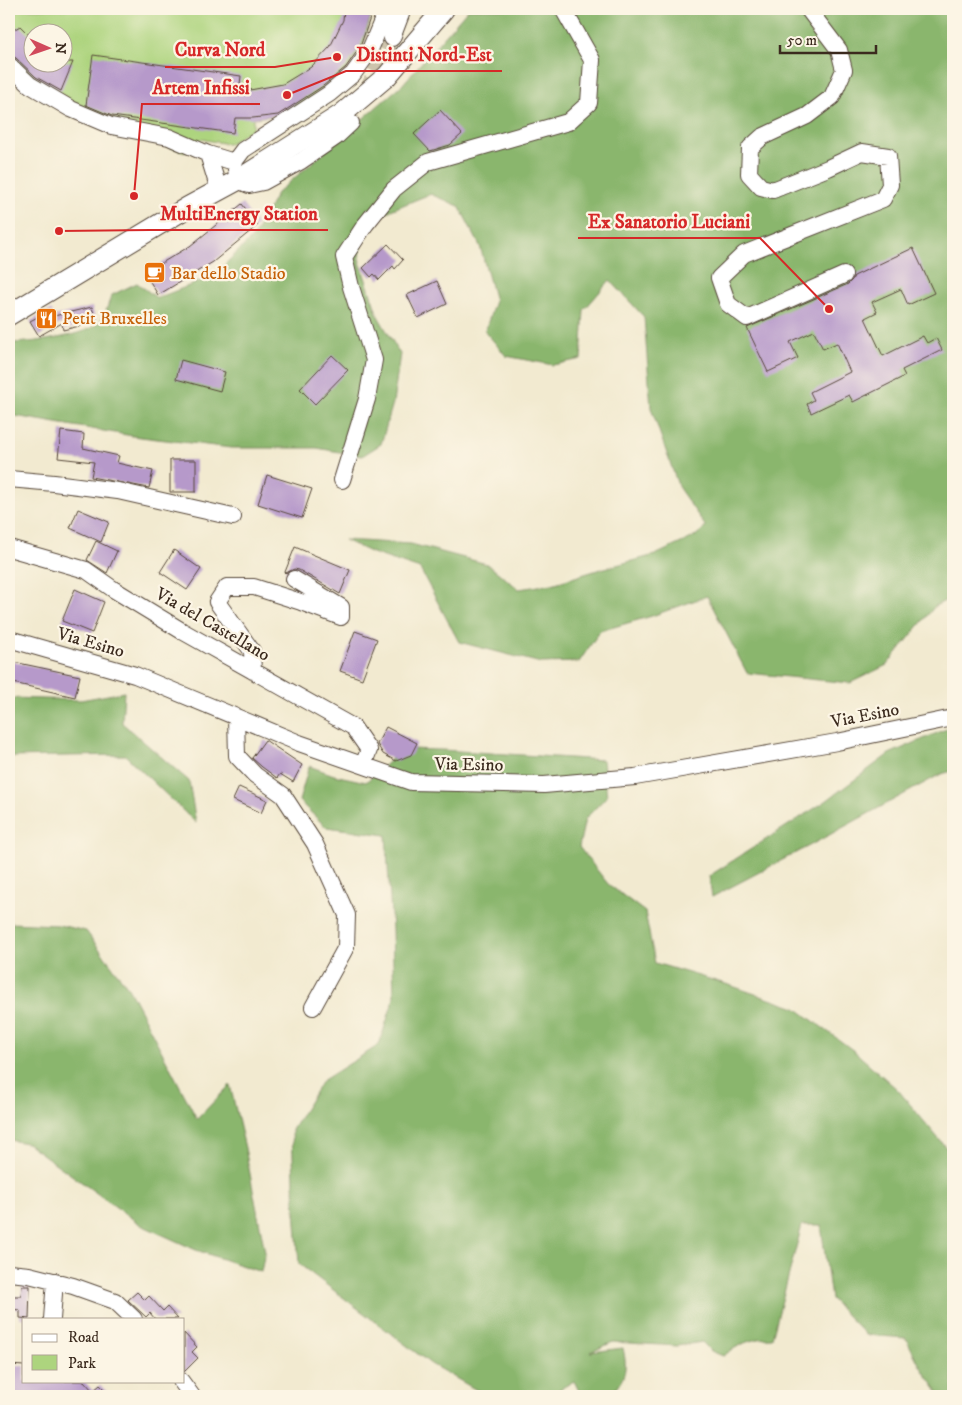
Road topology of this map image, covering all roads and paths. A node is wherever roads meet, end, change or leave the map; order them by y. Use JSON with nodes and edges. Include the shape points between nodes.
{"nodes":[{"id":1,"x":387,"y":9,"type":"edge"},
{"id":2,"x":403,"y":9,"type":"edge"},
{"id":3,"x":444,"y":9,"type":"edge"},
{"id":4,"x":563,"y":9,"type":"edge"},
{"id":5,"x":808,"y":9,"type":"edge"},
{"id":6,"x":392,"y":38,"type":"tunnel mouth"},
{"id":7,"x":9,"y":65,"type":"edge"},
{"id":8,"x":351,"y":123,"type":"dead end"},
{"id":9,"x":208,"y":154,"type":"junction"},
{"id":10,"x":236,"y":171,"type":"junction"},
{"id":11,"x":219,"y":190,"type":"junction"},
{"id":12,"x":844,"y":275,"type":"dead end"},
{"id":13,"x":9,"y":315,"type":"edge"},
{"id":14,"x":9,"y":479,"type":"edge"},
{"id":15,"x":342,"y":480,"type":"dead end"},
{"id":16,"x":233,"y":517,"type":"dead end"},
{"id":17,"x":9,"y":548,"type":"edge"},
{"id":18,"x":294,"y":579,"type":"dead end"},
{"id":19,"x":9,"y":639,"type":"edge"},
{"id":20,"x":252,"y":671,"type":"junction"},
{"id":21,"x":236,"y":717,"type":"junction"},
{"id":22,"x":951,"y":719,"type":"edge"},
{"id":23,"x":363,"y":766,"type":"junction"},
{"id":24,"x":313,"y":1007,"type":"dead end"},
{"id":25,"x":9,"y":1273,"type":"edge"},
{"id":26,"x":55,"y":1282,"type":"junction"},
{"id":27,"x":52,"y":1318,"type":"edge"},
{"id":28,"x":133,"y":1318,"type":"edge"},
{"id":29,"x":182,"y":1382,"type":"edge"},
{"id":30,"x":192,"y":1396,"type":"edge"}],
"edges":[{"from":1,"to":10,"type":"street","via":[[369,52],[353,74],[329,94],[243,150]]},
{"from":2,"to":6,"type":"street"},
{"from":3,"to":10,"type":"main road","via":[[387,76],[350,107]]},
{"from":4,"to":15,"type":"street","via":[[592,60],[589,103],[568,122],[428,162],[394,189],[344,257],[374,360],[367,399]]},
{"from":5,"to":12,"type":"street","via":[[838,50],[844,70],[832,97],[807,116],[762,137],[750,148],[749,174],[761,187],[773,190],[862,152],[888,156],[890,185],[883,199],[744,254],[719,278],[728,304],[747,318]]},
{"from":7,"to":9,"type":"street","via":[[30,85],[71,109],[111,126],[168,137]]},
{"from":8,"to":10,"type":"street","via":[[336,137],[263,182],[249,185]]},
{"from":9,"to":10,"type":"street"},
{"from":9,"to":11,"type":"street"},
{"from":10,"to":11,"type":"main road"},
{"from":11,"to":13,"type":"main road"},
{"from":14,"to":16,"type":"street","via":[[118,491]]},
{"from":17,"to":20,"type":"street","name":"Via del Castellano","via":[[86,570]]},
{"from":18,"to":20,"type":"street","via":[[341,607],[341,618],[254,587],[227,587],[217,602],[252,652]]},
{"from":19,"to":21,"type":"street","name":"Via Esino","via":[[136,675]]},
{"from":20,"to":23,"type":"street","name":"Via del Castellano","via":[[353,727],[369,750]]},
{"from":21,"to":23,"type":"street","name":"Via Esino"},
{"from":21,"to":24,"type":"street","via":[[236,756],[283,795],[315,844],[347,915],[346,947]]},
{"from":22,"to":23,"type":"street","name":"Via Esino","via":[[635,776],[544,786],[411,782]]},
{"from":25,"to":26,"type":"street"},
{"from":26,"to":27,"type":"street"},
{"from":26,"to":28,"type":"street","via":[[115,1301]]},
{"from":29,"to":30,"type":"street"}]}
